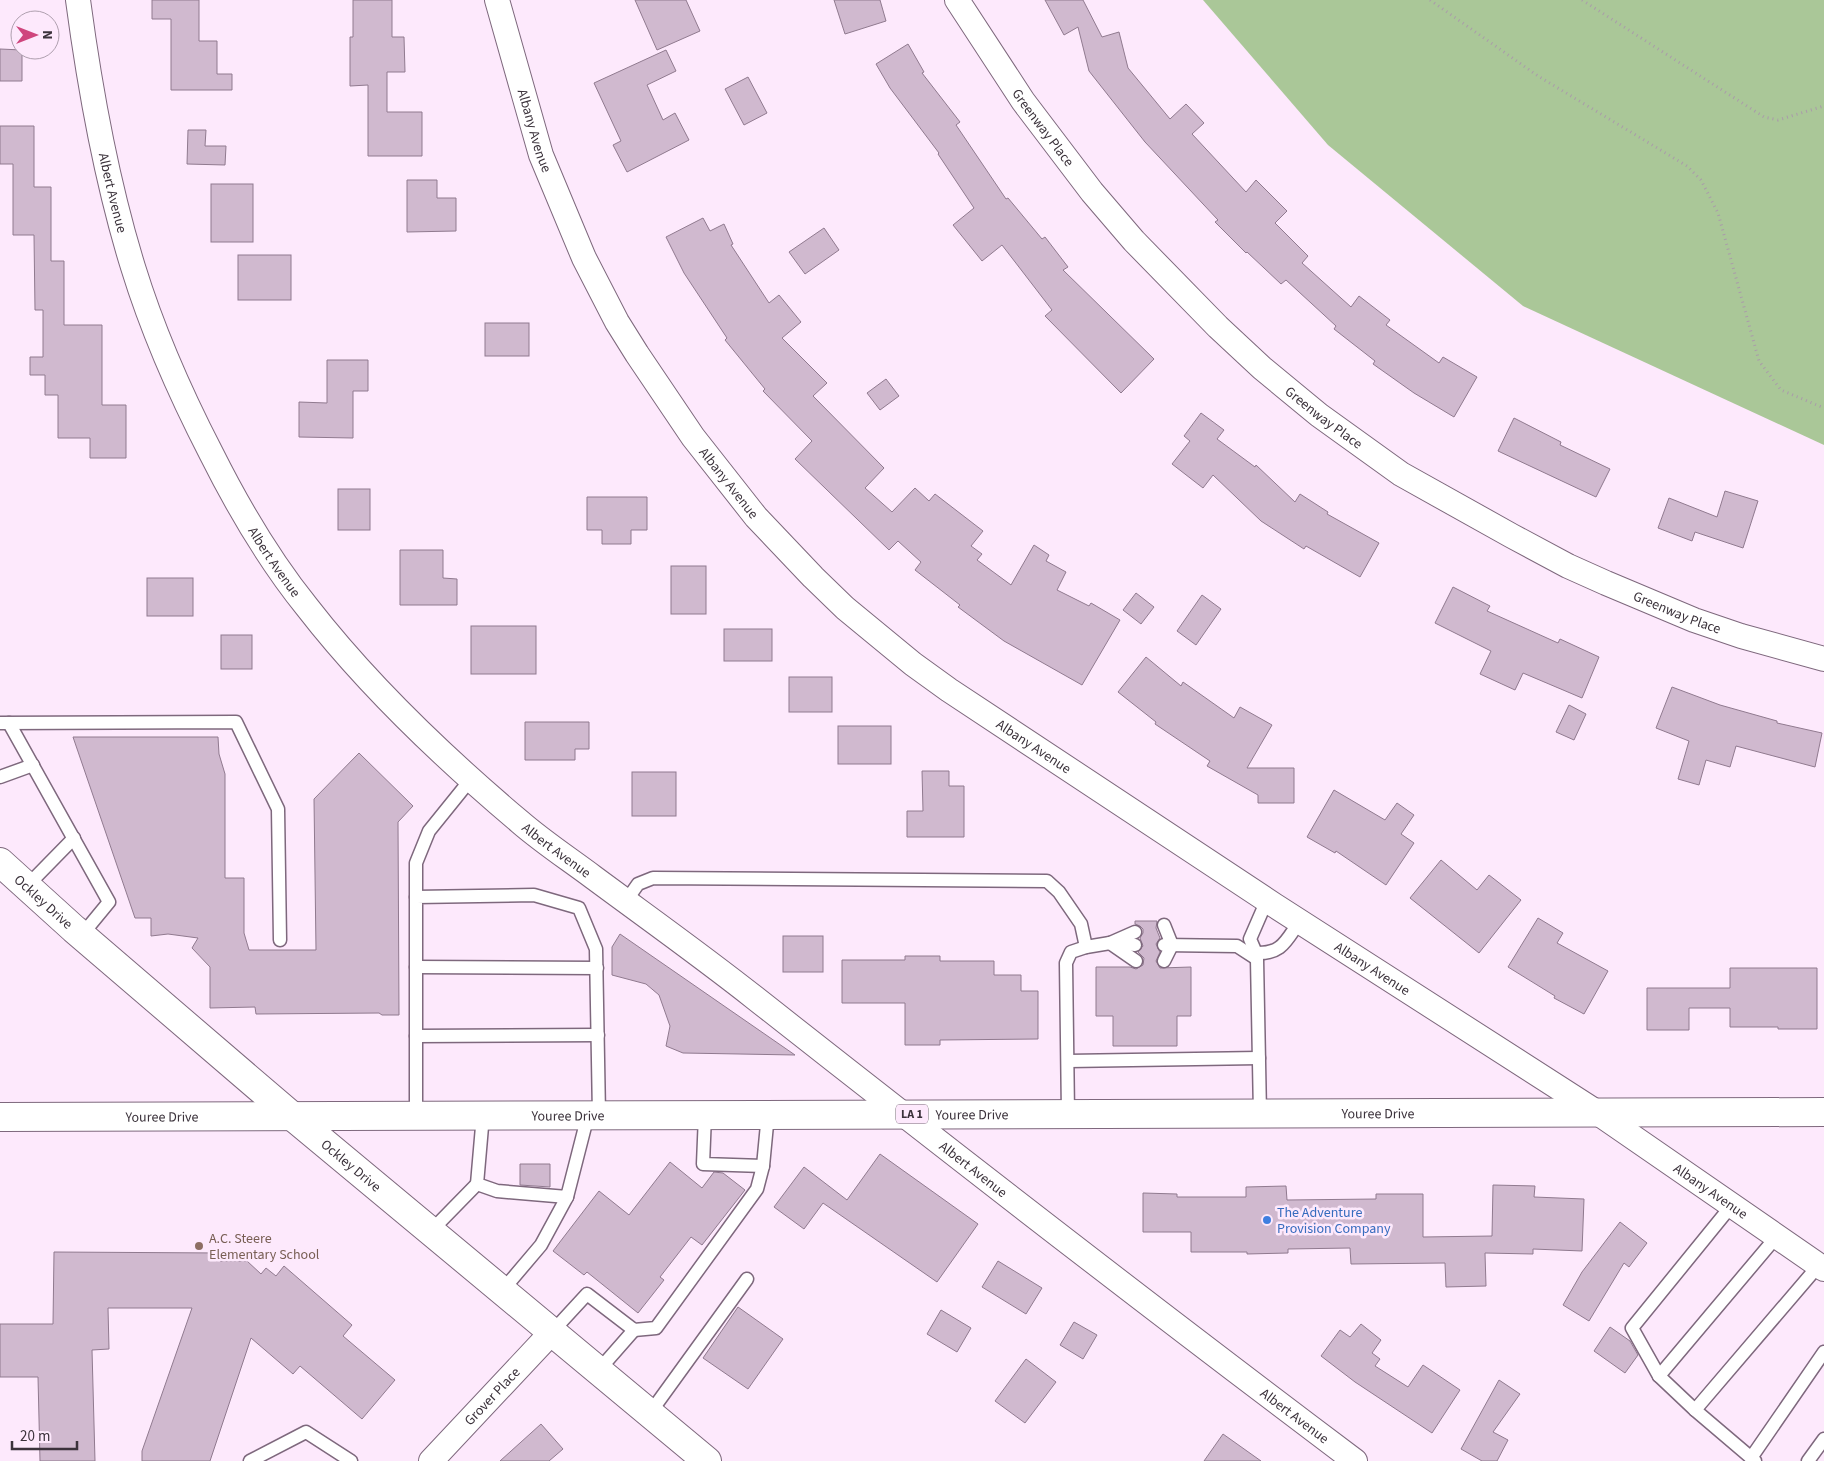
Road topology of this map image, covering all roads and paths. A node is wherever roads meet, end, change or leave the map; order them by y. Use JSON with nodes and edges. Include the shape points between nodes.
{"nodes":[{"id":1,"x":78,"y":0,"type":"edge"},
{"id":2,"x":497,"y":0,"type":"edge"},
{"id":3,"x":957,"y":0,"type":"edge"},
{"id":4,"x":1430,"y":0,"type":"edge"},
{"id":5,"x":1582,"y":0,"type":"edge"},
{"id":6,"x":1824,"y":106,"type":"edge"},
{"id":7,"x":1824,"y":408,"type":"edge"},
{"id":8,"x":1824,"y":659,"type":"edge"},
{"id":9,"x":4,"y":723,"type":"edge"},
{"id":10,"x":33,"y":765,"type":"junction"},
{"id":11,"x":0,"y":777,"type":"edge"},
{"id":12,"x":471,"y":779,"type":"junction"},
{"id":13,"x":74,"y":838,"type":"junction"},
{"id":14,"x":0,"y":862,"type":"edge"},
{"id":15,"x":26,"y":887,"type":"junction"},
{"id":16,"x":416,"y":897,"type":"junction"},
{"id":17,"x":1267,"y":900,"type":"junction"},
{"id":18,"x":626,"y":901,"type":"junction"},
{"id":19,"x":1300,"y":922,"type":"junction"},
{"id":20,"x":81,"y":936,"type":"junction"},
{"id":21,"x":280,"y":940,"type":"dead end"},
{"id":22,"x":1110,"y":943,"type":"junction"},
{"id":23,"x":1086,"y":947,"type":"junction"},
{"id":24,"x":1257,"y":956,"type":"junction"},
{"id":25,"x":1136,"y":961,"type":"dead end"},
{"id":26,"x":1164,"y":961,"type":"dead end"},
{"id":27,"x":416,"y":967,"type":"junction"},
{"id":28,"x":597,"y":968,"type":"junction"},
{"id":29,"x":598,"y":1035,"type":"junction"},
{"id":30,"x":416,"y":1036,"type":"junction"},
{"id":31,"x":1259,"y":1058,"type":"junction"},
{"id":32,"x":1068,"y":1060,"type":"junction"},
{"id":33,"x":1824,"y":1112,"type":"edge"},
{"id":34,"x":1598,"y":1113,"type":"junction"},
{"id":35,"x":768,"y":1114,"type":"junction"},
{"id":36,"x":902,"y":1114,"type":"junction"},
{"id":37,"x":1068,"y":1114,"type":"junction"},
{"id":38,"x":1260,"y":1114,"type":"junction"},
{"id":39,"x":483,"y":1115,"type":"junction"},
{"id":40,"x":594,"y":1115,"type":"junction"},
{"id":41,"x":705,"y":1115,"type":"junction"},
{"id":42,"x":292,"y":1116,"type":"junction"},
{"id":43,"x":416,"y":1116,"type":"junction"},
{"id":44,"x":0,"y":1117,"type":"edge"},
{"id":45,"x":763,"y":1166,"type":"junction"},
{"id":46,"x":477,"y":1184,"type":"junction"},
{"id":47,"x":567,"y":1197,"type":"junction"},
{"id":48,"x":1732,"y":1205,"type":"junction"},
{"id":49,"x":431,"y":1231,"type":"junction"},
{"id":50,"x":1777,"y":1236,"type":"junction"},
{"id":51,"x":1821,"y":1267,"type":"edge"},
{"id":52,"x":747,"y":1278,"type":"dead end"},
{"id":53,"x":502,"y":1291,"type":"junction"},
{"id":54,"x":634,"y":1330,"type":"junction"},
{"id":55,"x":552,"y":1332,"type":"junction"},
{"id":56,"x":1824,"y":1352,"type":"edge"},
{"id":57,"x":598,"y":1371,"type":"junction"},
{"id":58,"x":1659,"y":1376,"type":"junction"},
{"id":59,"x":1695,"y":1410,"type":"junction"},
{"id":60,"x":650,"y":1413,"type":"junction"},
{"id":61,"x":1824,"y":1439,"type":"edge"},
{"id":62,"x":336,"y":1457,"type":"edge"},
{"id":63,"x":1753,"y":1460,"type":"edge"},
{"id":64,"x":250,"y":1461,"type":"edge"},
{"id":65,"x":351,"y":1461,"type":"edge"},
{"id":66,"x":431,"y":1461,"type":"edge"},
{"id":67,"x":707,"y":1461,"type":"edge"},
{"id":68,"x":1355,"y":1461,"type":"edge"},
{"id":69,"x":1808,"y":1461,"type":"edge"}],
"edges":[{"from":1,"to":12,"type":"street","name":"Albert Avenue","via":[[96,116],[133,269],[165,358],[188,410],[258,538],[307,608],[363,674]]},
{"from":2,"to":17,"type":"street","name":"Albany Avenue","via":[[541,155],[584,258],[637,354],[693,437],[756,517],[845,608],[913,664]]},
{"from":3,"to":8,"type":"street","name":"Greenway Place","via":[[1023,102],[1134,241],[1218,327],[1319,415],[1401,474],[1575,569],[1694,620]]},
{"from":4,"to":7,"type":"path","via":[[1538,76],[1687,166],[1701,180],[1718,213],[1759,362],[1781,390]]},
{"from":5,"to":6,"type":"path","via":[[1764,117],[1778,120]]},
{"from":9,"to":10,"type":"lane"},
{"from":9,"to":21,"type":"lane","via":[[236,722],[278,809]]},
{"from":10,"to":11,"type":"lane"},
{"from":10,"to":13,"type":"lane"},
{"from":12,"to":16,"type":"lane","via":[[429,831],[416,863]]},
{"from":12,"to":18,"type":"street","name":"Albert Avenue","via":[[524,826]]},
{"from":13,"to":15,"type":"lane"},
{"from":13,"to":20,"type":"lane","via":[[109,902]]},
{"from":14,"to":15,"type":"main road","name":"Ockley Drive"},
{"from":15,"to":20,"type":"main road","name":"Ockley Drive"},
{"from":16,"to":27,"type":"lane"},
{"from":16,"to":28,"type":"lane","via":[[534,894],[579,908],[596,949]]},
{"from":17,"to":19,"type":"street","name":"Albany Avenue"},
{"from":17,"to":24,"type":"lane","via":[[1250,939]]},
{"from":18,"to":23,"type":"lane","via":[[638,884],[652,878],[1047,881],[1059,892],[1081,924]]},
{"from":18,"to":36,"type":"street","name":"Albert Avenue","via":[[715,966]]},
{"from":19,"to":24,"type":"lane","via":[[1279,949]]},
{"from":19,"to":34,"type":"street","name":"Albany Avenue"},
{"from":20,"to":42,"type":"main road","name":"Ockley Drive"},
{"from":22,"to":22,"type":"lane","via":[[1136,934]]},
{"from":22,"to":23,"type":"lane"},
{"from":22,"to":25,"type":"lane"},
{"from":23,"to":32,"type":"lane","via":[[1071,952],[1066,963]]},
{"from":24,"to":26,"type":"lane","via":[[1237,946],[1166,937]]},
{"from":24,"to":31,"type":"lane"},
{"from":27,"to":28,"type":"lane"},
{"from":27,"to":30,"type":"lane"},
{"from":28,"to":29,"type":"lane"},
{"from":29,"to":30,"type":"lane"},
{"from":29,"to":40,"type":"lane"},
{"from":30,"to":43,"type":"lane"},
{"from":31,"to":32,"type":"lane"},
{"from":31,"to":38,"type":"lane"},
{"from":32,"to":37,"type":"lane"},
{"from":33,"to":34,"type":"main road","name":"Youree Drive","number":"LA 1"},
{"from":34,"to":38,"type":"main road","name":"Youree Drive","number":"LA 1"},
{"from":34,"to":48,"type":"street","name":"Albany Avenue"},
{"from":35,"to":36,"type":"main road","name":"Youree Drive","number":"LA 1"},
{"from":35,"to":41,"type":"main road","name":"Youree Drive","number":"LA 1"},
{"from":35,"to":45,"type":"lane"},
{"from":36,"to":37,"type":"main road","name":"Youree Drive","number":"LA 1"},
{"from":36,"to":68,"type":"street","name":"Albert Avenue"},
{"from":37,"to":38,"type":"main road","name":"Youree Drive","number":"LA 1"},
{"from":39,"to":40,"type":"main road","name":"Youree Drive","number":"LA 1"},
{"from":39,"to":43,"type":"main road","name":"Youree Drive","number":"LA 1"},
{"from":39,"to":46,"type":"lane"},
{"from":40,"to":41,"type":"main road","name":"Youree Drive","number":"LA 1"},
{"from":40,"to":47,"type":"lane"},
{"from":41,"to":45,"type":"lane","via":[[703,1164]]},
{"from":42,"to":43,"type":"main road","name":"Youree Drive","number":"LA 1"},
{"from":42,"to":44,"type":"main road","name":"Youree Drive","number":"LA 1"},
{"from":42,"to":49,"type":"main road","name":"Ockley Drive"},
{"from":45,"to":54,"type":"lane","via":[[757,1188],[656,1328]]},
{"from":46,"to":47,"type":"lane","via":[[497,1191]]},
{"from":46,"to":49,"type":"lane"},
{"from":47,"to":53,"type":"lane","via":[[541,1245]]},
{"from":48,"to":50,"type":"street","name":"Albany Avenue"},
{"from":48,"to":58,"type":"lane","via":[[1632,1328]]},
{"from":49,"to":53,"type":"main road","name":"Ockley Drive"},
{"from":50,"to":51,"type":"street","name":"Albany Avenue"},
{"from":50,"to":58,"type":"lane"},
{"from":51,"to":59,"type":"lane"},
{"from":52,"to":60,"type":"lane"},
{"from":53,"to":55,"type":"main road","name":"Ockley Drive"},
{"from":54,"to":55,"type":"lane","via":[[587,1294]]},
{"from":54,"to":57,"type":"lane"},
{"from":55,"to":57,"type":"main road","name":"Ockley Drive"},
{"from":55,"to":66,"type":"street","name":"Grover Place"},
{"from":56,"to":63,"type":"lane"},
{"from":57,"to":60,"type":"main road","name":"Ockley Drive"},
{"from":58,"to":59,"type":"lane"},
{"from":59,"to":63,"type":"lane"},
{"from":60,"to":67,"type":"main road","name":"Ockley Drive"},
{"from":61,"to":69,"type":"lane"},
{"from":62,"to":64,"type":"lane","via":[[306,1432]]},
{"from":62,"to":65,"type":"lane"}]}
